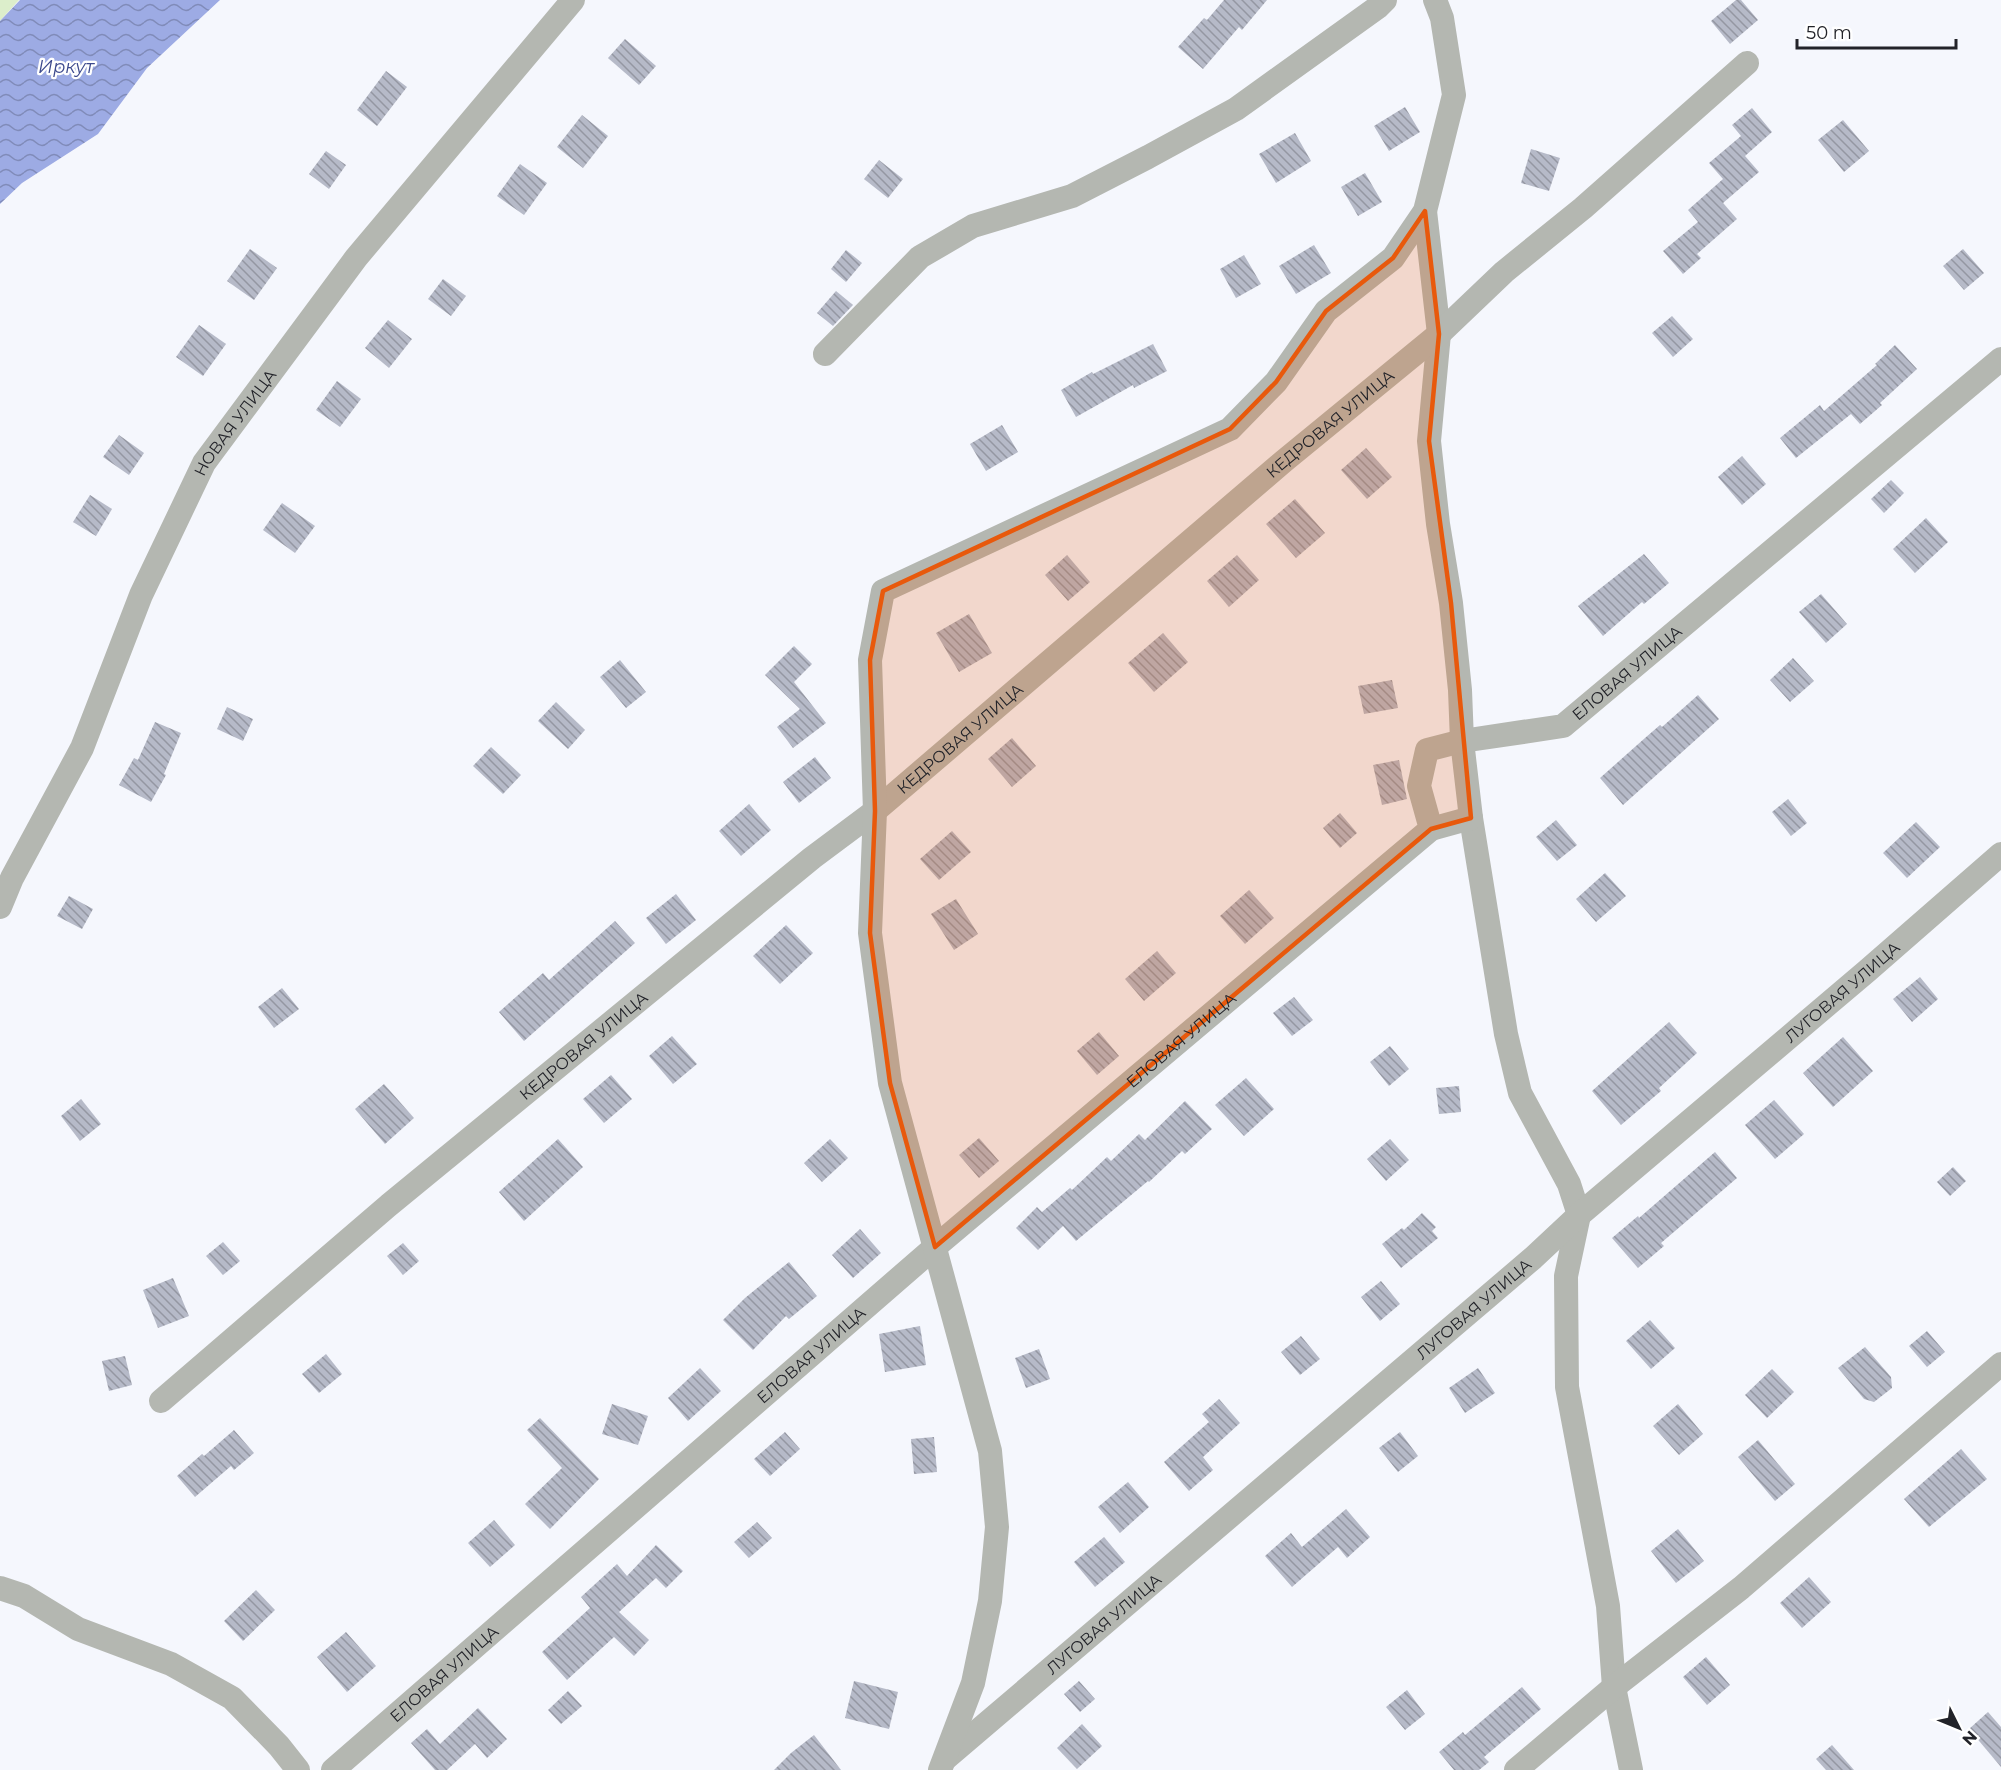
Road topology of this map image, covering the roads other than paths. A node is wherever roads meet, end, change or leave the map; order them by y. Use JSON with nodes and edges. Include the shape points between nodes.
{"nodes":[{"id":1,"x":573,"y":0,"type":"edge"},
{"id":2,"x":1385,"y":0,"type":"edge"},
{"id":3,"x":1435,"y":0,"type":"edge"},
{"id":4,"x":1747,"y":63,"type":"dead end"},
{"id":5,"x":1425,"y":211,"type":"junction"},
{"id":6,"x":1439,"y":334,"type":"junction"},
{"id":7,"x":825,"y":354,"type":"dead end"},
{"id":8,"x":2001,"y":359,"type":"edge"},
{"id":9,"x":1462,"y":741,"type":"junction"},
{"id":10,"x":875,"y":811,"type":"junction"},
{"id":11,"x":1471,"y":818,"type":"junction"},
{"id":12,"x":1431,"y":829,"type":"junction"},
{"id":13,"x":2001,"y":854,"type":"edge"},
{"id":14,"x":0,"y":907,"type":"edge"},
{"id":15,"x":1579,"y":1215,"type":"junction"},
{"id":16,"x":935,"y":1247,"type":"junction"},
{"id":17,"x":2001,"y":1364,"type":"edge"},
{"id":18,"x":161,"y":1401,"type":"dead end"},
{"id":19,"x":0,"y":1588,"type":"edge"},
{"id":20,"x":1614,"y":1687,"type":"junction"},
{"id":21,"x":942,"y":1765,"type":"edge"},
{"id":22,"x":298,"y":1770,"type":"edge"},
{"id":23,"x":333,"y":1770,"type":"edge"},
{"id":24,"x":1516,"y":1770,"type":"edge"},
{"id":25,"x":1631,"y":1770,"type":"edge"}],
"edges":[{"from":1,"to":14,"type":"street","name":"НОВАЯ УЛИЦА","via":[[356,258],[204,463],[141,595],[82,748]]},
{"from":2,"to":7,"type":"street","via":[[1236,109],[1072,196],[973,226],[920,257]]},
{"from":3,"to":5,"type":"street","via":[[1442,18],[1454,95]]},
{"from":4,"to":6,"type":"street","name":"КЕДРОВАЯ УЛИЦА","via":[[1504,272]]},
{"from":5,"to":6,"type":"street"},
{"from":5,"to":10,"type":"street","via":[[1393,258],[1326,311],[1276,382],[1230,429],[883,591],[870,660]]},
{"from":6,"to":9,"type":"street","via":[[1429,441],[1452,614]]},
{"from":6,"to":10,"type":"street","name":"КЕДРОВАЯ УЛИЦА"},
{"from":8,"to":9,"type":"street","name":"ЕЛОВАЯ УЛИЦА","via":[[1563,726]]},
{"from":9,"to":11,"type":"street"},
{"from":9,"to":12,"type":"street","name":"ЕЛОВАЯ УЛИЦА","via":[[1426,750],[1419,786]]},
{"from":10,"to":16,"type":"street","via":[[870,933],[890,1083]]},
{"from":10,"to":18,"type":"street","name":"КЕДРОВАЯ УЛИЦА","via":[[812,858],[398,1198]]},
{"from":11,"to":12,"type":"street"},
{"from":11,"to":15,"type":"street","via":[[1506,1034],[1520,1093],[1569,1184]]},
{"from":12,"to":16,"type":"street","name":"ЕЛОВАЯ УЛИЦА"},
{"from":13,"to":15,"type":"street","name":"ЛУГОВАЯ УЛИЦА"},
{"from":15,"to":20,"type":"street","via":[[1566,1276],[1567,1387],[1608,1606]]},
{"from":15,"to":21,"type":"street","name":"ЛУГОВАЯ УЛИЦА"},
{"from":16,"to":21,"type":"street","via":[[990,1451],[997,1527],[990,1601],[973,1683]]},
{"from":16,"to":23,"type":"street","name":"ЕЛОВАЯ УЛИЦА"},
{"from":17,"to":20,"type":"street","via":[[1741,1588]]},
{"from":19,"to":22,"type":"street","via":[[24,1596],[78,1629],[171,1664],[232,1698]]},
{"from":20,"to":24,"type":"street"},
{"from":20,"to":25,"type":"street"}]}
